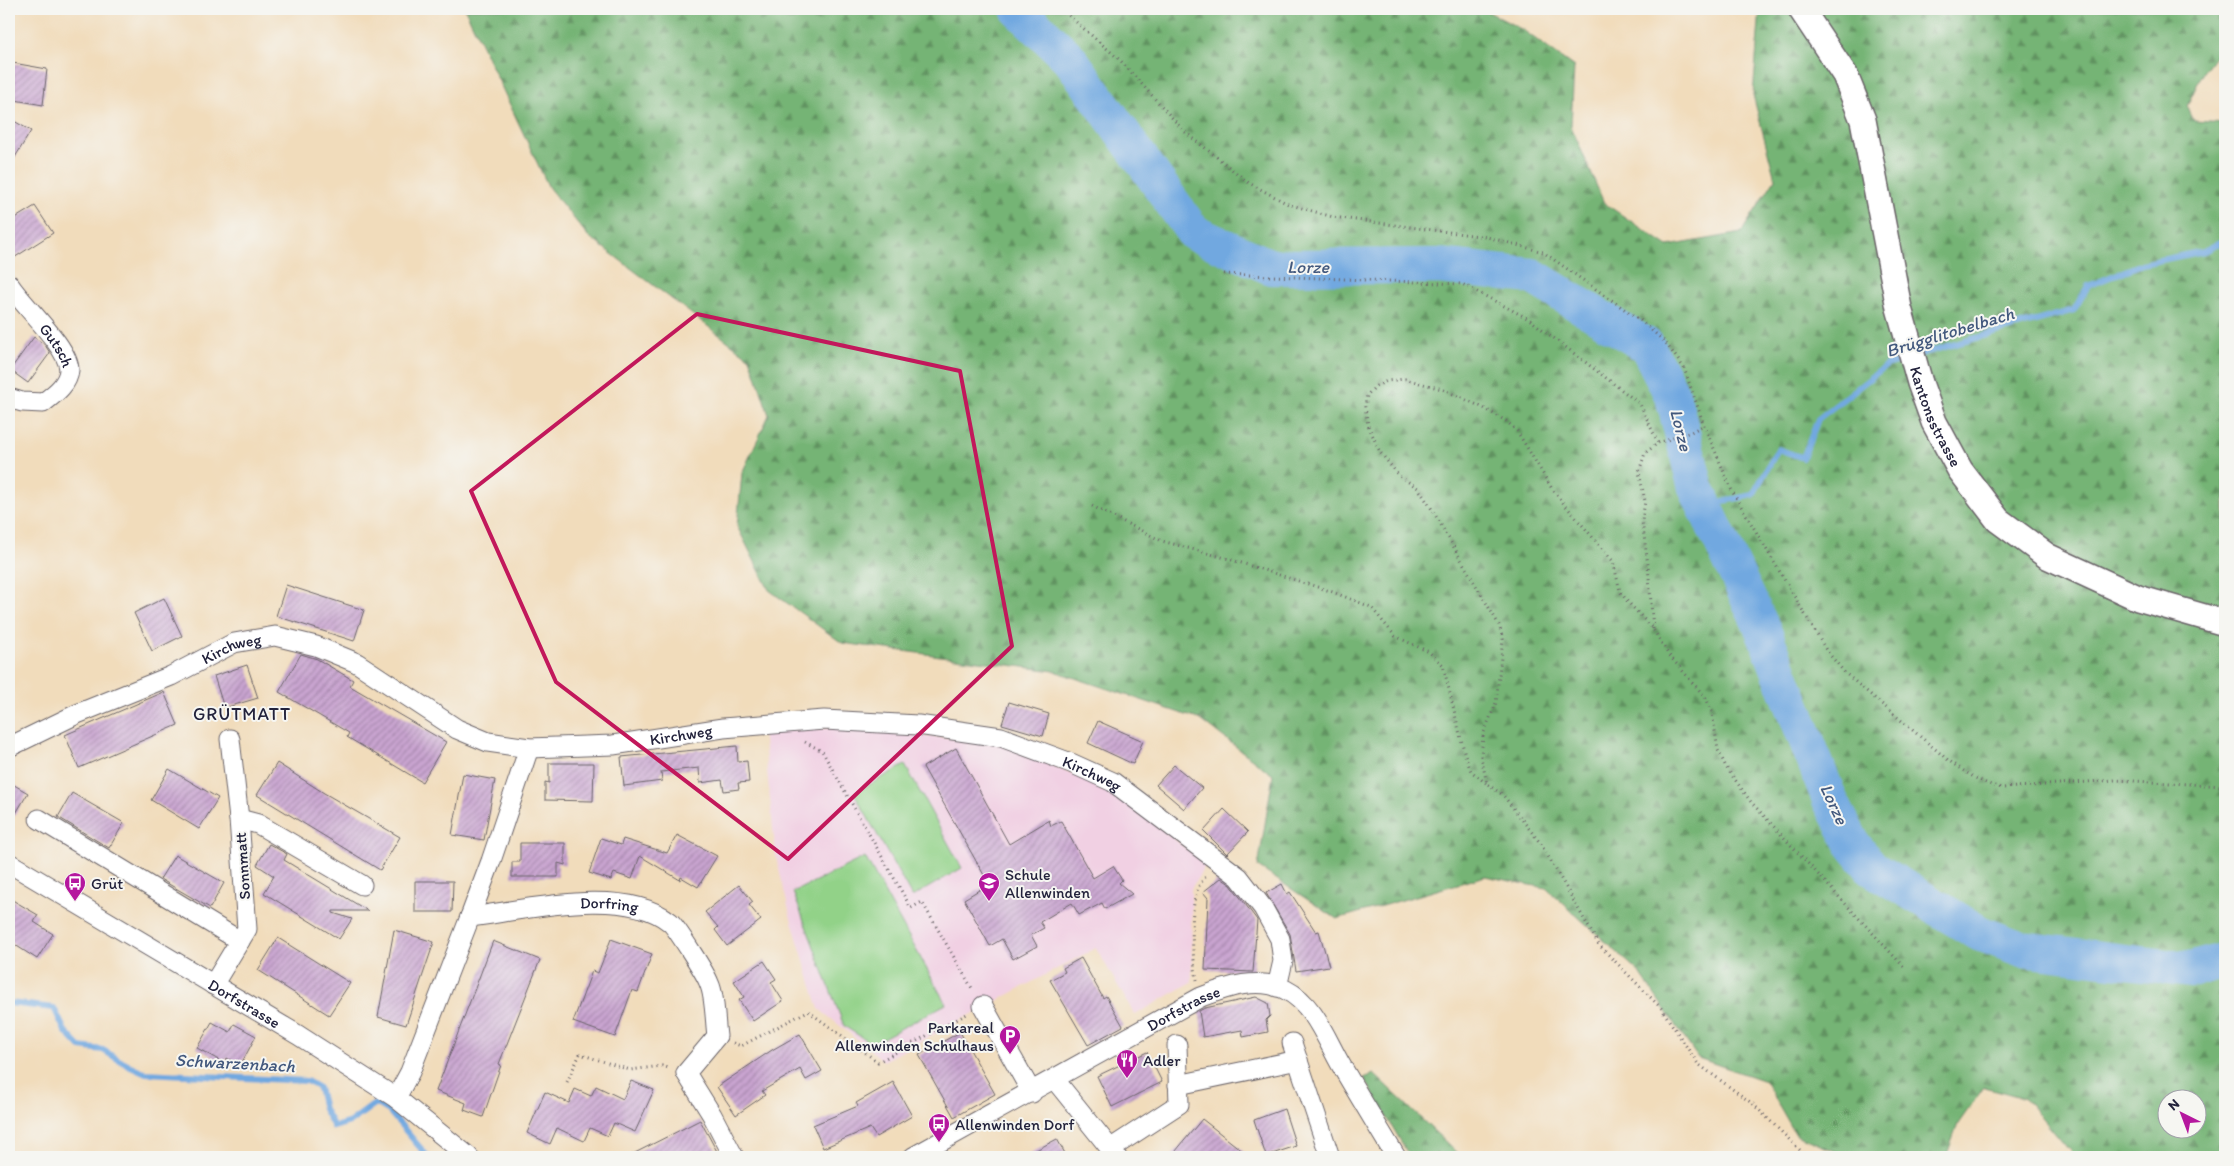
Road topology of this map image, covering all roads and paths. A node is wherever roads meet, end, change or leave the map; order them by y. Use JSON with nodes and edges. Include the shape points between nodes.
{"nodes":[{"id":1,"x":1061,"y":9,"type":"edge"},
{"id":2,"x":1801,"y":9,"type":"edge"},
{"id":3,"x":1224,"y":274,"type":"dead end"},
{"id":4,"x":9,"y":284,"type":"edge"},
{"id":5,"x":9,"y":398,"type":"edge"},
{"id":6,"x":1704,"y":425,"type":"junction"},
{"id":7,"x":1658,"y":443,"type":"junction"},
{"id":8,"x":1092,"y":506,"type":"dead end"},
{"id":9,"x":2225,"y":623,"type":"edge"},
{"id":10,"x":1653,"y":628,"type":"junction"},
{"id":11,"x":771,"y":724,"type":"junction"},
{"id":12,"x":230,"y":739,"type":"dead end"},
{"id":13,"x":9,"y":747,"type":"edge"},
{"id":14,"x":528,"y":748,"type":"junction"},
{"id":15,"x":1487,"y":784,"type":"junction"},
{"id":16,"x":2225,"y":786,"type":"edge"},
{"id":17,"x":39,"y":819,"type":"dead end"},
{"id":18,"x":238,"y":819,"type":"junction"},
{"id":19,"x":1219,"y":862,"type":"junction"},
{"id":20,"x":9,"y":863,"type":"edge"},
{"id":21,"x":362,"y":885,"type":"dead end"},
{"id":22,"x":470,"y":917,"type":"junction"},
{"id":23,"x":240,"y":941,"type":"junction"},
{"id":24,"x":1904,"y":966,"type":"dead end"},
{"id":25,"x":213,"y":985,"type":"junction"},
{"id":26,"x":1277,"y":987,"type":"junction"},
{"id":27,"x":1201,"y":997,"type":"junction"},
{"id":28,"x":982,"y":1006,"type":"junction"},
{"id":29,"x":717,"y":1036,"type":"junction"},
{"id":30,"x":1177,"y":1045,"type":"dead end"},
{"id":31,"x":686,"y":1073,"type":"junction"},
{"id":32,"x":1054,"y":1080,"type":"junction"},
{"id":33,"x":567,"y":1082,"type":"dead end"},
{"id":34,"x":1178,"y":1085,"type":"junction"},
{"id":35,"x":1032,"y":1093,"type":"junction"},
{"id":36,"x":396,"y":1098,"type":"junction"},
{"id":37,"x":1114,"y":1153,"type":"edge"},
{"id":38,"x":469,"y":1157,"type":"edge"},
{"id":39,"x":734,"y":1157,"type":"edge"},
{"id":40,"x":913,"y":1157,"type":"edge"},
{"id":41,"x":1330,"y":1157,"type":"edge"},
{"id":42,"x":1396,"y":1157,"type":"edge"},
{"id":43,"x":1807,"y":1157,"type":"edge"}],
"edges":[{"from":1,"to":6,"type":"path","via":[[1120,60],[1184,131],[1249,184],[1288,204],[1333,217],[1487,237],[1543,252],[1614,300],[1665,342],[1684,368]]},
{"from":2,"to":9,"type":"main road","name":"Kantonsstrasse","via":[[1845,75],[1863,120],[1899,308],[1934,422],[1960,470],[1998,520],[2047,556],[2138,598]]},
{"from":3,"to":7,"type":"path","via":[[1462,284],[1529,319],[1640,404]]},
{"from":4,"to":5,"type":"street","name":"Gutsch","via":[[64,351],[69,370],[61,388],[43,403]]},
{"from":6,"to":7,"type":"path"},
{"from":6,"to":16,"type":"path","via":[[1738,502],[1836,664],[1948,760],[1973,777],[2003,788],[2115,780]]},
{"from":7,"to":10,"type":"path","via":[[1645,453],[1639,472],[1645,500],[1642,521]]},
{"from":8,"to":15,"type":"path","via":[[1162,541],[1248,565],[1371,607],[1396,636],[1430,652],[1443,665],[1471,772]]},
{"from":10,"to":15,"type":"path","via":[[1620,591],[1613,561],[1554,492],[1524,440],[1506,421],[1442,389],[1405,379],[1376,386],[1367,395],[1365,407],[1368,425],[1380,452],[1399,476],[1418,488],[1430,506],[1499,625],[1503,639],[1496,703],[1484,735],[1481,756]]},
{"from":10,"to":24,"type":"path","via":[[1668,654],[1706,698],[1712,712],[1718,750],[1751,802]]},
{"from":11,"to":14,"type":"street","name":"Kirchweg","via":[[613,744]]},
{"from":11,"to":19,"type":"street","name":"Kirchweg","via":[[824,720],[918,726],[1000,737],[1113,782]]},
{"from":11,"to":28,"type":"path","via":[[822,751],[912,908],[922,902]]},
{"from":12,"to":18,"type":"street","name":"Sonnmatt"},
{"from":13,"to":14,"type":"street","name":"Kirchweg","via":[[77,714],[171,676],[234,644],[275,636],[316,646],[357,663],[457,729],[488,742]]},
{"from":14,"to":22,"type":"street"},
{"from":15,"to":43,"type":"path","via":[[1503,795],[1541,844],[1599,944],[1661,1008],[1698,1064],[1753,1104]]},
{"from":17,"to":23,"type":"street"},
{"from":18,"to":21,"type":"street","via":[[258,824]]},
{"from":18,"to":23,"type":"street","name":"Sonnmatt","via":[[247,929]]},
{"from":19,"to":26,"type":"street","name":"Kirchweg","via":[[1239,877],[1263,908],[1280,939],[1283,961]]},
{"from":19,"to":27,"type":"path","via":[[1198,886],[1193,906],[1194,966]]},
{"from":20,"to":25,"type":"street","name":"Dorfstrasse"},
{"from":22,"to":29,"type":"street","name":"Dorfring","via":[[580,902],[619,902],[652,911],[672,923],[710,984]]},
{"from":22,"to":36,"type":"street","via":[[410,1072]]},
{"from":23,"to":25,"type":"street","name":"Sonnmatt"},
{"from":25,"to":36,"type":"street","name":"Dorfstrasse"},
{"from":26,"to":27,"type":"street","name":"Dorfstrasse","via":[[1245,984]]},
{"from":26,"to":42,"type":"street","name":"Dorfstrasse","via":[[1298,998],[1313,1016]]},
{"from":27,"to":32,"type":"street","name":"Dorfstrasse"},
{"from":28,"to":29,"type":"path","via":[[878,1062],[808,1011],[741,1046]]},
{"from":28,"to":35,"type":"street"},
{"from":29,"to":31,"type":"street"},
{"from":30,"to":34,"type":"street"},
{"from":31,"to":33,"type":"path","via":[[662,1066],[630,1070],[580,1054]]},
{"from":31,"to":39,"type":"street"},
{"from":32,"to":35,"type":"street","name":"Dorfstrasse"},
{"from":32,"to":37,"type":"street"},
{"from":34,"to":37,"type":"street","via":[[1179,1104]]},
{"from":34,"to":41,"type":"street","via":[[1295,1052]]},
{"from":35,"to":40,"type":"street","name":"Dorfstrasse"},
{"from":36,"to":38,"type":"street","name":"Dorfstrasse"}]}
